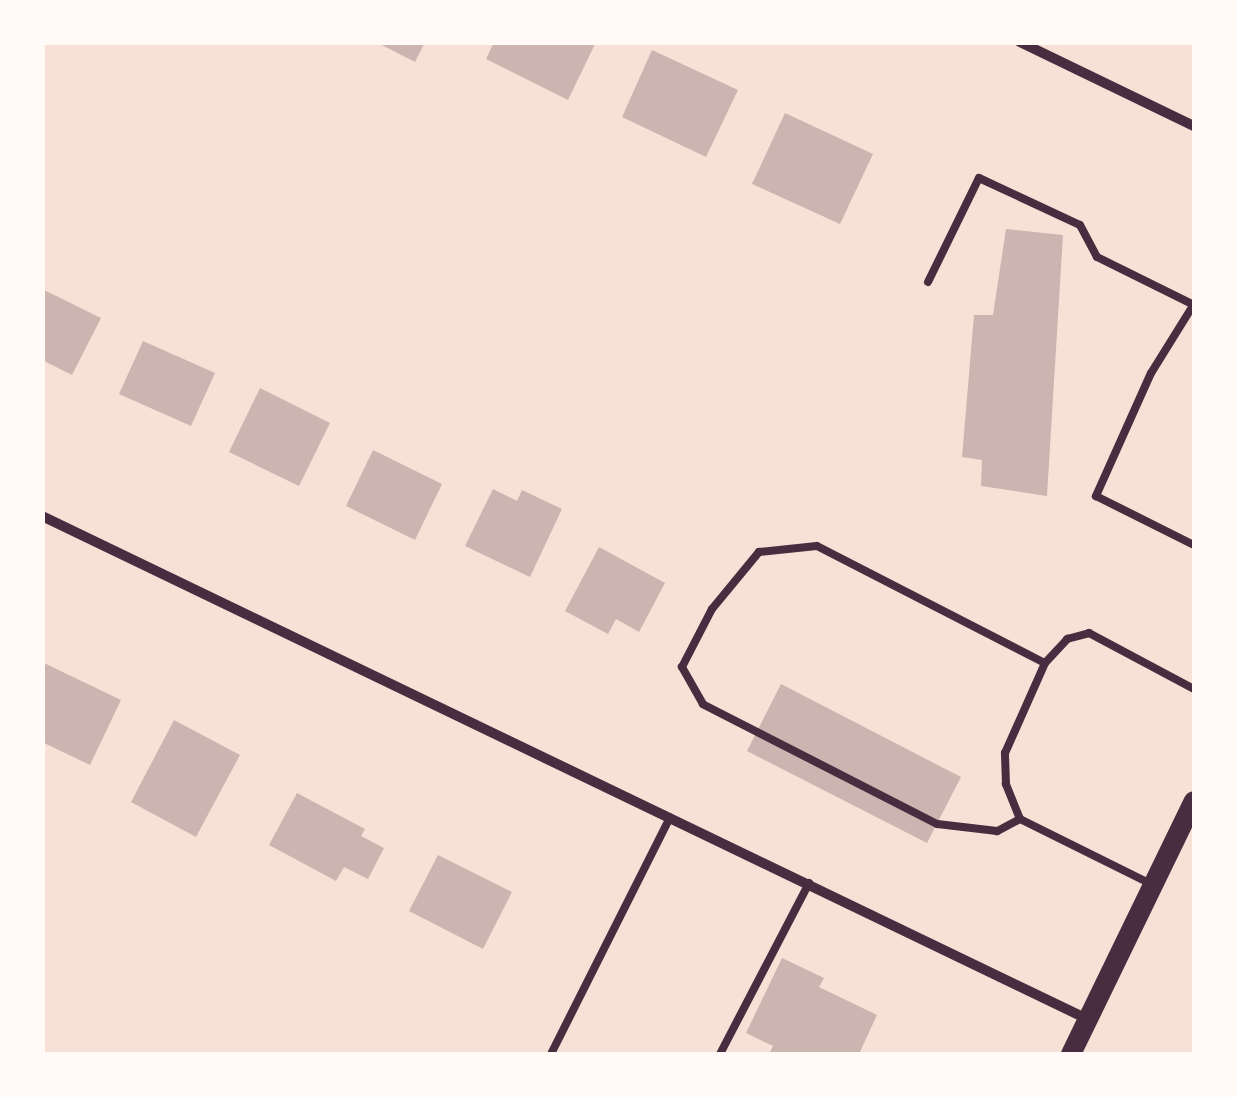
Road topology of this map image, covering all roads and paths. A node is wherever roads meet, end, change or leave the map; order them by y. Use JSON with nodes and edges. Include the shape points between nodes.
{"nodes":[{"id":1,"x":1020,"y":42,"type":"edge"},
{"id":2,"x":1194,"y":126,"type":"edge"},
{"id":3,"x":928,"y":282,"type":"dead end"},
{"id":4,"x":1194,"y":305,"type":"edge"},
{"id":5,"x":42,"y":516,"type":"edge"},
{"id":6,"x":1194,"y":545,"type":"edge"},
{"id":7,"x":1045,"y":663,"type":"junction"},
{"id":8,"x":1194,"y":689,"type":"edge"},
{"id":9,"x":1194,"y":801,"type":"edge"},
{"id":10,"x":670,"y":817,"type":"junction"},
{"id":11,"x":1020,"y":819,"type":"junction"},
{"id":12,"x":809,"y":883,"type":"junction"},
{"id":13,"x":1154,"y":885,"type":"junction"},
{"id":14,"x":1088,"y":1020,"type":"junction"},
{"id":15,"x":551,"y":1054,"type":"edge"},
{"id":16,"x":720,"y":1054,"type":"edge"},
{"id":17,"x":1071,"y":1054,"type":"edge"}],
"edges":[{"from":1,"to":2,"type":"street"},
{"from":3,"to":4,"type":"lane","via":[[979,178],[1080,226],[1097,256]]},
{"from":4,"to":6,"type":"lane","via":[[1151,374],[1096,496]]},
{"from":5,"to":10,"type":"street"},
{"from":7,"to":8,"type":"lane","via":[[1067,639],[1089,633]]},
{"from":7,"to":11,"type":"lane","via":[[1005,753],[1006,784]]},
{"from":7,"to":11,"type":"lane","via":[[817,546],[758,552],[712,609],[682,667],[704,704],[937,824],[997,831]]},
{"from":9,"to":13,"type":"main road"},
{"from":10,"to":12,"type":"street"},
{"from":10,"to":15,"type":"lane"},
{"from":11,"to":13,"type":"lane"},
{"from":12,"to":14,"type":"street"},
{"from":12,"to":16,"type":"lane"},
{"from":13,"to":14,"type":"main road"},
{"from":14,"to":17,"type":"main road"}]}
